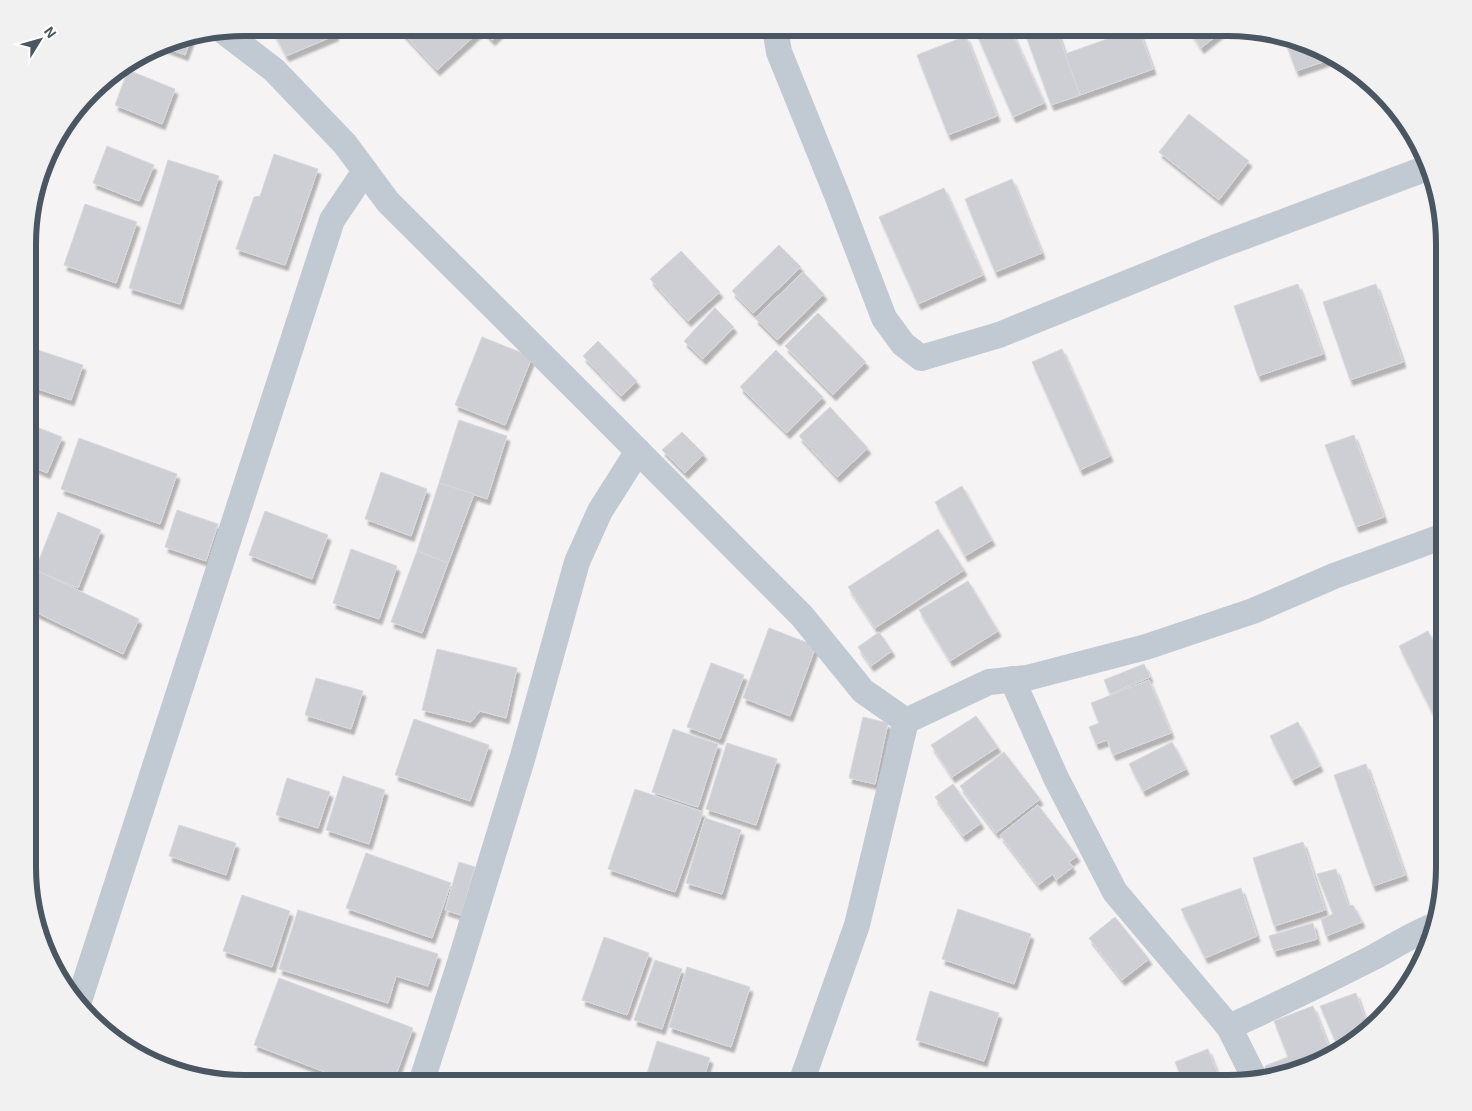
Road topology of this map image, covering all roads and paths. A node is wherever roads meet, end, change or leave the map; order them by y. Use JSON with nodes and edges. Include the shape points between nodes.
{"nodes":[{"id":1,"x":774,"y":36,"type":"edge"},
{"id":2,"x":231,"y":37,"type":"edge"},
{"id":3,"x":1422,"y":170,"type":"edge"},
{"id":4,"x":365,"y":171,"type":"junction"},
{"id":5,"x":638,"y":451,"type":"junction"},
{"id":6,"x":1436,"y":539,"type":"edge"},
{"id":7,"x":1012,"y":679,"type":"junction"},
{"id":8,"x":906,"y":721,"type":"junction"},
{"id":9,"x":1427,"y":929,"type":"edge"},
{"id":10,"x":81,"y":995,"type":"edge"},
{"id":11,"x":1229,"y":1027,"type":"junction"},
{"id":12,"x":1252,"y":1073,"type":"edge"},
{"id":13,"x":424,"y":1075,"type":"edge"},
{"id":14,"x":804,"y":1075,"type":"edge"}],
"edges":[{"from":1,"to":3,"type":"street","via":[[884,318],[903,344],[921,358],[1000,335],[1216,247]]},
{"from":2,"to":4,"type":"street","via":[[274,70],[345,144]]},
{"from":4,"to":5,"type":"street","via":[[388,202]]},
{"from":4,"to":10,"type":"street","via":[[332,220]]},
{"from":5,"to":8,"type":"street","via":[[802,616],[863,691]]},
{"from":5,"to":13,"type":"street","via":[[600,511],[577,562],[520,765]]},
{"from":6,"to":7,"type":"street","via":[[1334,576],[1253,611],[1146,647],[1027,678]]},
{"from":7,"to":8,"type":"street","via":[[989,682]]},
{"from":7,"to":11,"type":"street","via":[[1056,778],[1115,892]]},
{"from":8,"to":14,"type":"street","via":[[857,925]]},
{"from":9,"to":11,"type":"street"},
{"from":11,"to":12,"type":"street"}]}
